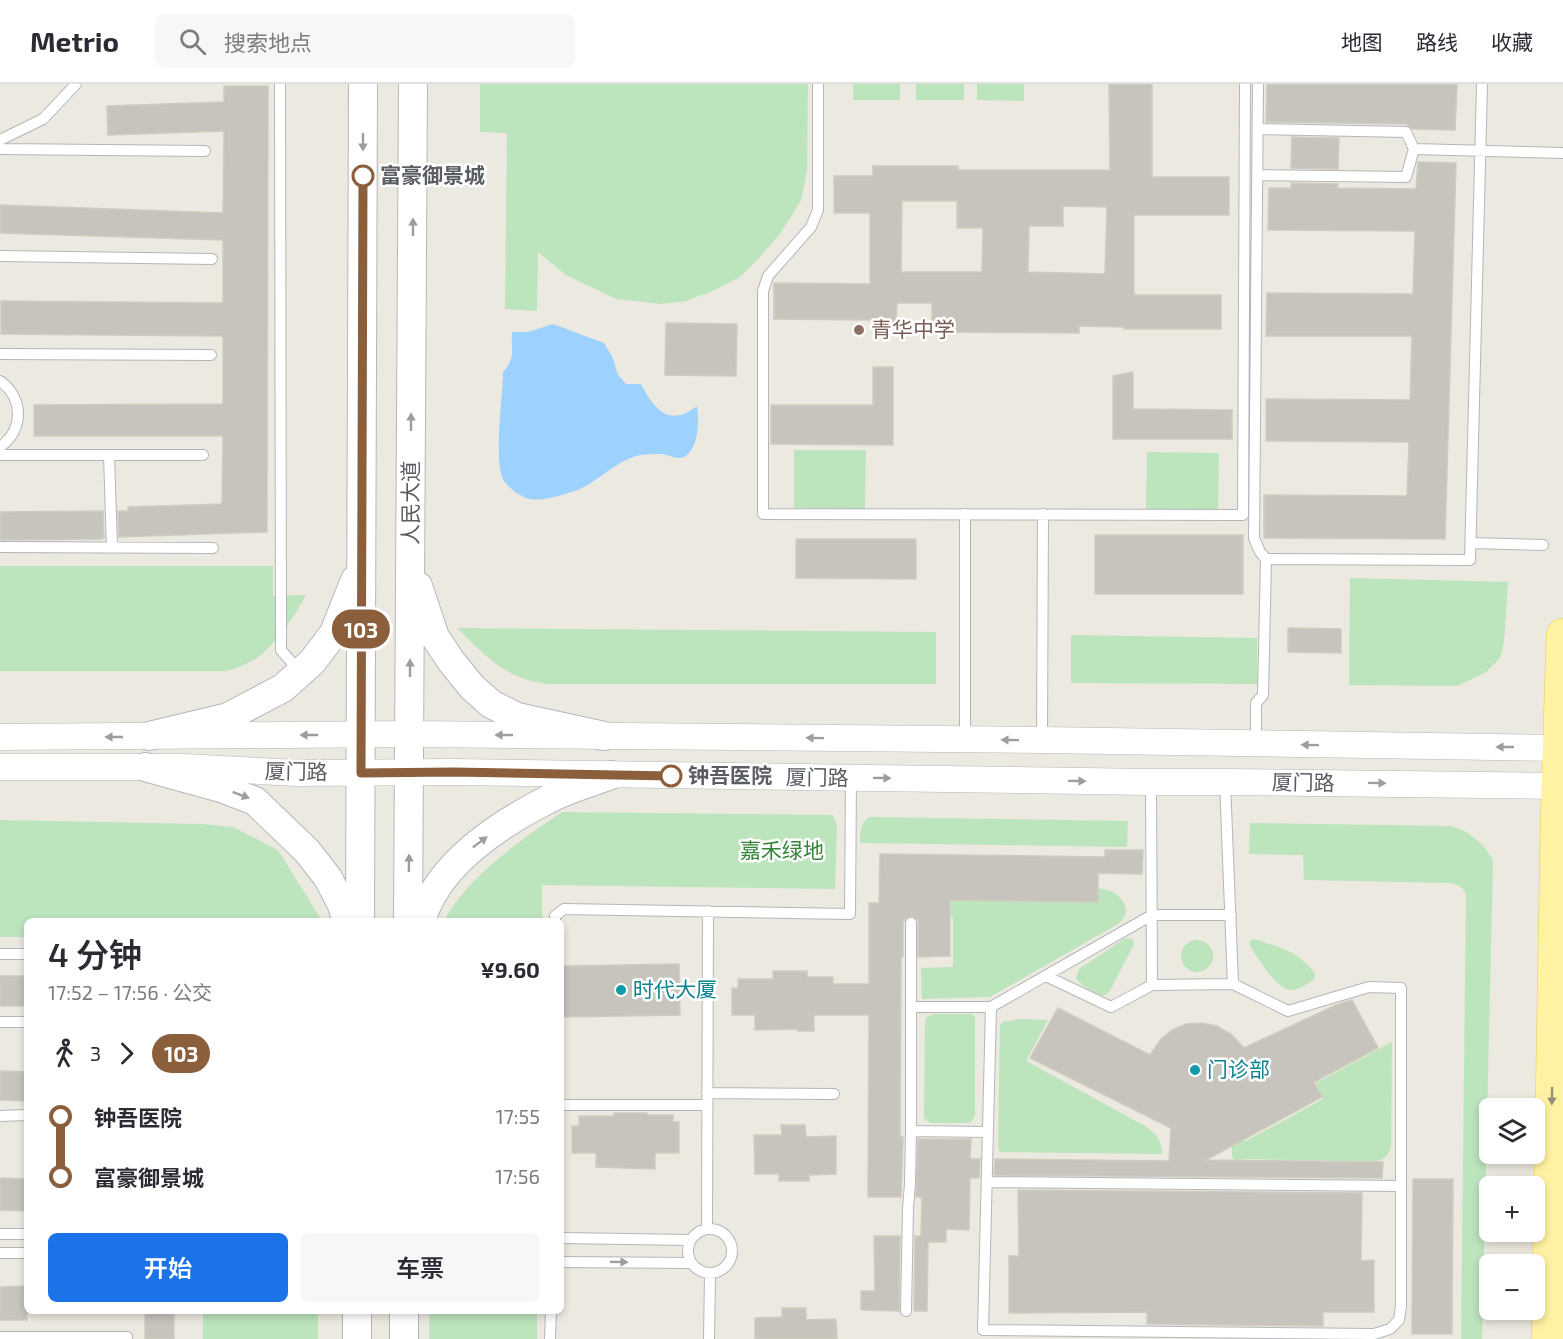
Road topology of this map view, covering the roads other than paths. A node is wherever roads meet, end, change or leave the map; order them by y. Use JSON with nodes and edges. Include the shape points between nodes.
{"nodes":[{"id":1,"x":76,"y":84,"type":"edge"},
{"id":2,"x":280,"y":84,"type":"edge"},
{"id":3,"x":363,"y":84,"type":"edge"},
{"id":4,"x":414,"y":84,"type":"edge"},
{"id":5,"x":818,"y":84,"type":"edge"},
{"id":6,"x":1245,"y":84,"type":"edge"},
{"id":7,"x":1258,"y":84,"type":"edge"},
{"id":8,"x":1482,"y":84,"type":"edge"},
{"id":9,"x":1258,"y":129,"type":"junction"},
{"id":10,"x":0,"y":140,"type":"edge"},
{"id":11,"x":0,"y":149,"type":"edge"},
{"id":12,"x":1414,"y":149,"type":"junction"},
{"id":13,"x":205,"y":151,"type":"dead end"},
{"id":14,"x":1480,"y":151,"type":"junction"},
{"id":15,"x":1563,"y":153,"type":"edge"},
{"id":16,"x":1257,"y":175,"type":"junction"},
{"id":17,"x":0,"y":256,"type":"edge"},
{"id":18,"x":212,"y":259,"type":"dead end"},
{"id":19,"x":0,"y":354,"type":"edge"},
{"id":20,"x":211,"y":355,"type":"dead end"},
{"id":21,"x":0,"y":381,"type":"edge"},
{"id":22,"x":0,"y":447,"type":"edge"},
{"id":23,"x":0,"y":454,"type":"edge"},
{"id":24,"x":109,"y":455,"type":"junction"},
{"id":25,"x":203,"y":455,"type":"dead end"},
{"id":26,"x":965,"y":514,"type":"junction"},
{"id":27,"x":1043,"y":514,"type":"junction"},
{"id":28,"x":1470,"y":543,"type":"junction"},
{"id":29,"x":1543,"y":545,"type":"dead end"},
{"id":30,"x":0,"y":547,"type":"edge"},
{"id":31,"x":112,"y":547,"type":"junction"},
{"id":32,"x":213,"y":548,"type":"dead end"},
{"id":33,"x":1266,"y":559,"type":"junction"},
{"id":34,"x":362,"y":564,"type":"junction"},
{"id":35,"x":410,"y":564,"type":"junction"},
{"id":36,"x":1563,"y":635,"type":"edge"},
{"id":37,"x":300,"y":672,"type":"junction"},
{"id":38,"x":409,"y":734,"type":"junction"},
{"id":39,"x":361,"y":735,"type":"junction"},
{"id":40,"x":149,"y":736,"type":"junction"},
{"id":41,"x":604,"y":736,"type":"junction"},
{"id":42,"x":0,"y":737,"type":"edge"},
{"id":43,"x":965,"y":740,"type":"junction"},
{"id":44,"x":1042,"y":740,"type":"junction"},
{"id":45,"x":1256,"y":744,"type":"junction"},
{"id":46,"x":1561,"y":748,"type":"edge"},
{"id":47,"x":0,"y":767,"type":"edge"},
{"id":48,"x":145,"y":767,"type":"junction"},
{"id":49,"x":410,"y":772,"type":"junction"},
{"id":50,"x":361,"y":773,"type":"junction"},
{"id":51,"x":611,"y":775,"type":"junction"},
{"id":52,"x":852,"y":778,"type":"junction"},
{"id":53,"x":1151,"y":782,"type":"junction"},
{"id":54,"x":1226,"y":782,"type":"junction"},
{"id":55,"x":1560,"y":786,"type":"edge"},
{"id":56,"x":708,"y":911,"type":"junction"},
{"id":57,"x":1152,"y":915,"type":"junction"},
{"id":58,"x":1231,"y":915,"type":"junction"},
{"id":59,"x":346,"y":918,"type":"edge"},
{"id":60,"x":360,"y":918,"type":"edge"},
{"id":61,"x":408,"y":918,"type":"edge"},
{"id":62,"x":422,"y":918,"type":"edge"},
{"id":63,"x":555,"y":918,"type":"edge"},
{"id":64,"x":911,"y":923,"type":"dead end"},
{"id":65,"x":0,"y":954,"type":"edge"},
{"id":66,"x":24,"y":954,"type":"edge"},
{"id":67,"x":1046,"y":976,"type":"junction"},
{"id":68,"x":1233,"y":984,"type":"junction"},
{"id":69,"x":1152,"y":985,"type":"junction"},
{"id":70,"x":912,"y":1007,"type":"junction"},
{"id":71,"x":991,"y":1007,"type":"junction"},
{"id":72,"x":0,"y":1022,"type":"edge"},
{"id":73,"x":24,"y":1022,"type":"edge"},
{"id":74,"x":834,"y":1094,"type":"dead end"},
{"id":75,"x":707,"y":1099,"type":"junction"},
{"id":76,"x":564,"y":1104,"type":"edge"},
{"id":77,"x":24,"y":1115,"type":"edge"},
{"id":78,"x":0,"y":1116,"type":"edge"},
{"id":79,"x":911,"y":1131,"type":"junction"},
{"id":80,"x":988,"y":1132,"type":"junction"},
{"id":81,"x":987,"y":1182,"type":"junction"},
{"id":82,"x":1400,"y":1186,"type":"junction"},
{"id":83,"x":707,"y":1229,"type":"junction"},
{"id":84,"x":0,"y":1234,"type":"edge"},
{"id":85,"x":24,"y":1234,"type":"edge"},
{"id":86,"x":564,"y":1238,"type":"edge"},
{"id":87,"x":690,"y":1240,"type":"junction"},
{"id":88,"x":0,"y":1254,"type":"edge"},
{"id":89,"x":24,"y":1254,"type":"edge"},
{"id":90,"x":564,"y":1262,"type":"edge"},
{"id":91,"x":691,"y":1263,"type":"junction"},
{"id":92,"x":710,"y":1274,"type":"junction"},
{"id":93,"x":906,"y":1311,"type":"dead end"},
{"id":94,"x":357,"y":1314,"type":"edge"},
{"id":95,"x":404,"y":1314,"type":"edge"},
{"id":96,"x":551,"y":1314,"type":"edge"},
{"id":97,"x":1013,"y":1335,"type":"edge"},
{"id":98,"x":0,"y":1337,"type":"edge"},
{"id":99,"x":127,"y":1337,"type":"dead end"},
{"id":100,"x":1366,"y":1337,"type":"edge"},
{"id":101,"x":357,"y":1339,"type":"edge"},
{"id":102,"x":404,"y":1339,"type":"edge"},
{"id":103,"x":550,"y":1339,"type":"edge"},
{"id":104,"x":709,"y":1339,"type":"edge"},
{"id":105,"x":1548,"y":1339,"type":"edge"}],
"edges":[{"from":1,"to":10,"type":"lane","via":[[43,119]]},
{"from":2,"to":37,"type":"lane","via":[[281,650]]},
{"from":3,"to":34,"type":"main road","one_way":true},
{"from":35,"to":4,"type":"main road","name":"人民大道","one_way":true},
{"from":5,"to":26,"type":"lane","via":[[818,210],[810,227],[768,276],[763,291],[763,514]]},
{"from":6,"to":27,"type":"lane","via":[[1243,515]]},
{"from":7,"to":9,"type":"lane"},
{"from":8,"to":14,"type":"lane"},
{"from":9,"to":12,"type":"lane","via":[[1406,132]]},
{"from":9,"to":16,"type":"lane"},
{"from":11,"to":13,"type":"lane"},
{"from":12,"to":14,"type":"lane"},
{"from":12,"to":16,"type":"lane","via":[[1406,177]]},
{"from":14,"to":15,"type":"lane"},
{"from":14,"to":28,"type":"lane"},
{"from":16,"to":33,"type":"lane","via":[[1254,538]]},
{"from":17,"to":18,"type":"lane"},
{"from":19,"to":20,"type":"lane"},
{"from":21,"to":22,"type":"lane","via":[[15,397],[18,424]]},
{"from":23,"to":24,"type":"lane"},
{"from":24,"to":25,"type":"lane"},
{"from":24,"to":31,"type":"lane"},
{"from":26,"to":27,"type":"lane"},
{"from":26,"to":43,"type":"lane"},
{"from":27,"to":44,"type":"lane"},
{"from":28,"to":29,"type":"lane"},
{"from":28,"to":33,"type":"lane","via":[[1470,560]]},
{"from":30,"to":31,"type":"lane"},
{"from":31,"to":32,"type":"lane"},
{"from":33,"to":45,"type":"lane","via":[[1263,695],[1256,703]]},
{"from":34,"to":37,"type":"main road","via":[[334,633]]},
{"from":34,"to":39,"type":"main road"},
{"from":38,"to":35,"type":"main road","name":"人民大道","one_way":true},
{"from":35,"to":41,"type":"main road","via":[[435,637],[472,687],[491,704],[517,717]]},
{"from":36,"to":46,"type":"main road"},
{"from":37,"to":40,"type":"main road","via":[[283,688],[228,717]]},
{"from":38,"to":39,"type":"street","name":"厦门路"},
{"from":41,"to":38,"type":"street","name":"厦门路","one_way":true},
{"from":38,"to":49,"type":"main road","name":"人民大道"},
{"from":39,"to":40,"type":"street","name":"厦门路","one_way":true},
{"from":39,"to":50,"type":"main road"},
{"from":40,"to":42,"type":"street","name":"厦门路","one_way":true},
{"from":43,"to":41,"type":"street","name":"厦门路","one_way":true},
{"from":44,"to":43,"type":"street","name":"厦门路","one_way":true},
{"from":44,"to":45,"type":"street","name":"厦门路"},
{"from":46,"to":45,"type":"street","name":"厦门路","one_way":true},
{"from":46,"to":55,"type":"main road"},
{"from":47,"to":48,"type":"street","name":"厦门路"},
{"from":48,"to":50,"type":"street","name":"厦门路"},
{"from":48,"to":59,"type":"main road","one_way":true,"via":[[255,801],[307,851],[328,878]]},
{"from":49,"to":50,"type":"street","name":"厦门路"},
{"from":49,"to":51,"type":"street","name":"厦门路"},
{"from":61,"to":49,"type":"main road","name":"人民大道","one_way":true},
{"from":50,"to":60,"type":"main road"},
{"from":51,"to":52,"type":"street","name":"厦门路"},
{"from":62,"to":51,"type":"main road","one_way":true,"via":[[444,878],[467,852],[507,822],[548,799]]},
{"from":52,"to":53,"type":"street","name":"厦门路","one_way":true},
{"from":52,"to":56,"type":"lane","via":[[850,914]]},
{"from":53,"to":54,"type":"street","name":"厦门路"},
{"from":53,"to":57,"type":"lane"},
{"from":54,"to":55,"type":"street","name":"厦门路","one_way":true},
{"from":54,"to":58,"type":"lane"},
{"from":55,"to":105,"type":"main road","one_way":true},
{"from":56,"to":63,"type":"lane","via":[[564,909]]},
{"from":56,"to":75,"type":"lane"},
{"from":57,"to":58,"type":"lane"},
{"from":57,"to":67,"type":"lane"},
{"from":57,"to":69,"type":"lane"},
{"from":58,"to":68,"type":"lane"},
{"from":64,"to":70,"type":"lane"},
{"from":65,"to":66,"type":"lane"},
{"from":67,"to":69,"type":"lane","via":[[1111,1007]]},
{"from":67,"to":71,"type":"lane"},
{"from":68,"to":69,"type":"lane"},
{"from":68,"to":82,"type":"lane","via":[[1288,1011],[1369,987],[1401,988]]},
{"from":70,"to":71,"type":"lane"},
{"from":70,"to":79,"type":"lane"},
{"from":71,"to":80,"type":"lane"},
{"from":72,"to":73,"type":"lane"},
{"from":74,"to":75,"type":"lane"},
{"from":75,"to":76,"type":"lane"},
{"from":75,"to":83,"type":"lane"},
{"from":77,"to":78,"type":"lane"},
{"from":79,"to":80,"type":"lane"},
{"from":79,"to":93,"type":"lane"},
{"from":80,"to":81,"type":"lane"},
{"from":81,"to":82,"type":"lane"},
{"from":81,"to":97,"type":"lane","via":[[983,1330]]},
{"from":82,"to":100,"type":"lane","via":[[1399,1320],[1390,1329]]},
{"from":83,"to":87,"type":"lane"},
{"from":83,"to":92,"type":"lane","via":[[726,1235],[732,1248],[725,1268]]},
{"from":84,"to":85,"type":"lane"},
{"from":86,"to":87,"type":"lane"},
{"from":87,"to":91,"type":"lane"},
{"from":88,"to":89,"type":"lane"},
{"from":90,"to":91,"type":"lane","one_way":true},
{"from":91,"to":92,"type":"lane"},
{"from":92,"to":104,"type":"lane"},
{"from":94,"to":101,"type":"main road"},
{"from":95,"to":102,"type":"main road"},
{"from":96,"to":103,"type":"lane"},
{"from":97,"to":100,"type":"lane"},
{"from":98,"to":99,"type":"lane"}]}
